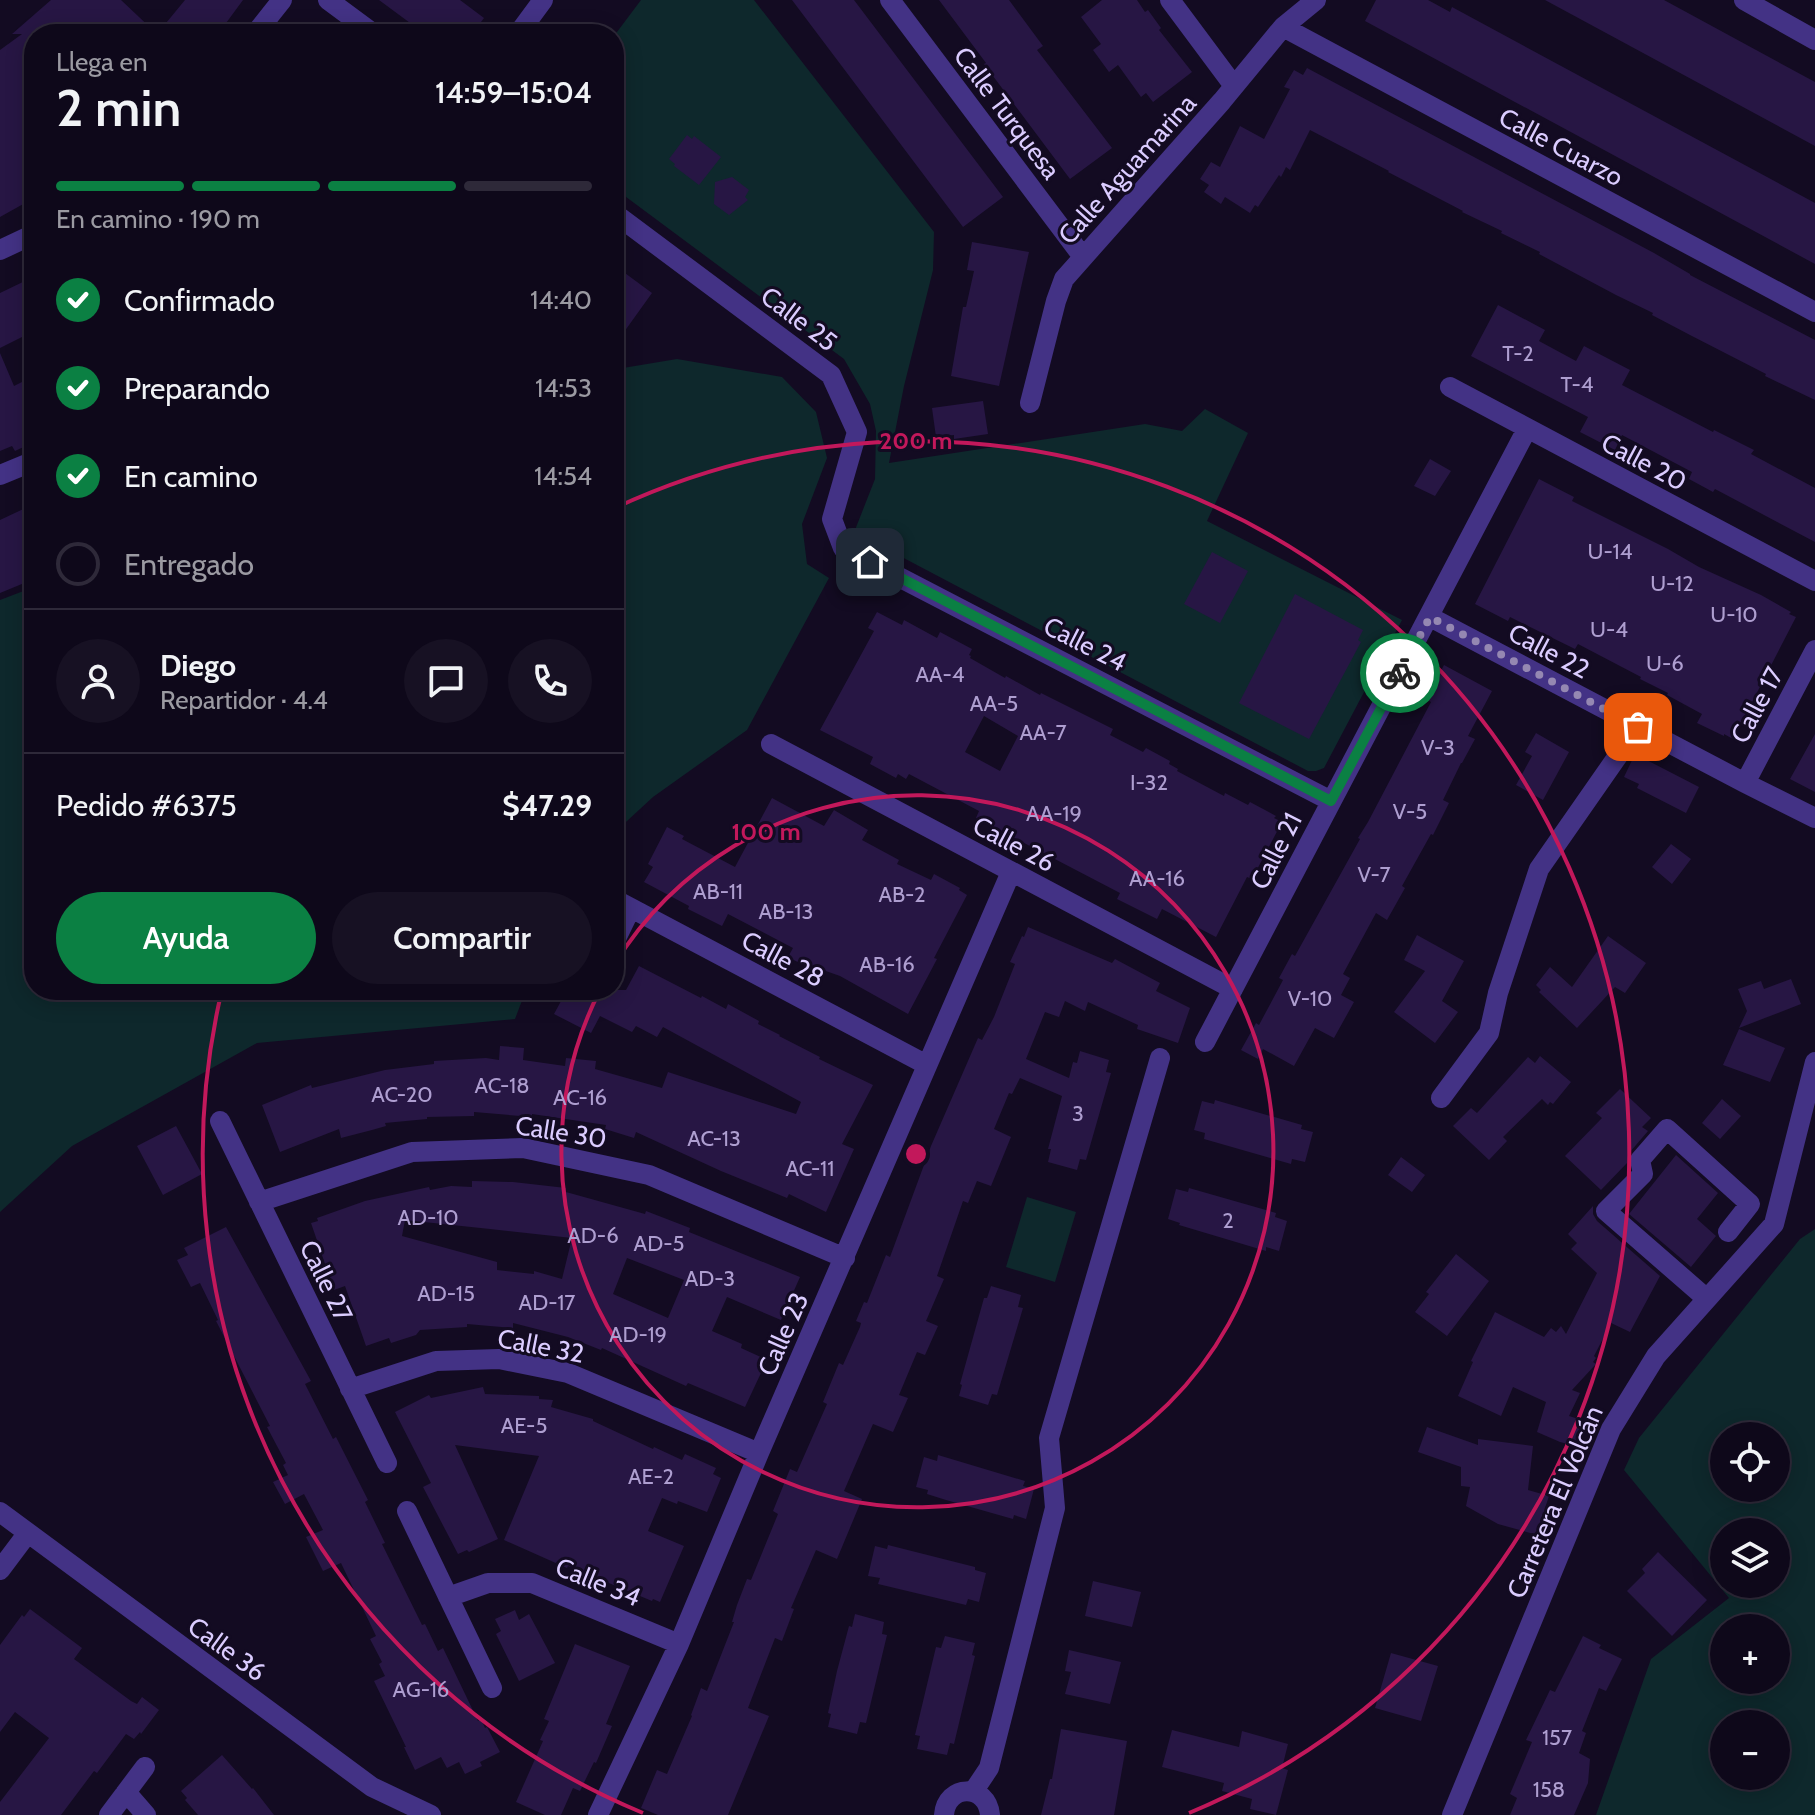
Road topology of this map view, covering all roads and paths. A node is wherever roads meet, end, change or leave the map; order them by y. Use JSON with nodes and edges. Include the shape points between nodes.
{"nodes":[{"id":1,"x":282,"y":0,"type":"edge"},
{"id":2,"x":328,"y":0,"type":"edge"},
{"id":3,"x":543,"y":0,"type":"edge"},
{"id":4,"x":890,"y":0,"type":"edge"},
{"id":5,"x":1170,"y":0,"type":"edge"},
{"id":6,"x":1316,"y":0,"type":"edge"},
{"id":7,"x":1744,"y":0,"type":"edge"},
{"id":8,"x":263,"y":24,"type":"edge"},
{"id":9,"x":360,"y":24,"type":"edge"},
{"id":10,"x":525,"y":24,"type":"edge"},
{"id":11,"x":1283,"y":27,"type":"junction"},
{"id":12,"x":1815,"y":40,"type":"edge"},
{"id":13,"x":1234,"y":86,"type":"junction"},
{"id":14,"x":624,"y":220,"type":"edge"},
{"id":15,"x":24,"y":239,"type":"edge"},
{"id":16,"x":0,"y":250,"type":"edge"},
{"id":17,"x":1083,"y":257,"type":"junction"},
{"id":18,"x":1815,"y":312,"type":"edge"},
{"id":19,"x":1450,"y":387,"type":"dead end"},
{"id":20,"x":1030,"y":403,"type":"dead end"},
{"id":21,"x":1527,"y":429,"type":"junction"},
{"id":22,"x":24,"y":465,"type":"edge"},
{"id":23,"x":0,"y":475,"type":"edge"},
{"id":24,"x":832,"y":519,"type":"joint"},
{"id":25,"x":1815,"y":581,"type":"edge"},
{"id":26,"x":1430,"y":617,"type":"junction"},
{"id":27,"x":1815,"y":650,"type":"edge"},
{"id":28,"x":1638,"y":727,"type":"junction"},
{"id":29,"x":771,"y":744,"type":"dead end"},
{"id":30,"x":1745,"y":783,"type":"junction"},
{"id":31,"x":1331,"y":801,"type":"junction"},
{"id":32,"x":1815,"y":818,"type":"edge"},
{"id":33,"x":1011,"y":872,"type":"junction"},
{"id":34,"x":624,"y":905,"type":"edge"},
{"id":35,"x":1233,"y":989,"type":"junction"},
{"id":36,"x":1205,"y":1042,"type":"dead end"},
{"id":37,"x":1160,"y":1058,"type":"dead end"},
{"id":38,"x":1815,"y":1062,"type":"edge"},
{"id":39,"x":927,"y":1065,"type":"junction"},
{"id":40,"x":1441,"y":1098,"type":"dead end"},
{"id":41,"x":220,"y":1121,"type":"dead end"},
{"id":42,"x":259,"y":1202,"type":"junction"},
{"id":43,"x":1744,"y":1212,"type":"junction"},
{"id":44,"x":1728,"y":1232,"type":"dead end"},
{"id":45,"x":1767,"y":1232,"type":"junction"},
{"id":46,"x":845,"y":1258,"type":"junction"},
{"id":47,"x":1707,"y":1299,"type":"junction"},
{"id":48,"x":350,"y":1389,"type":"junction"},
{"id":49,"x":759,"y":1453,"type":"junction"},
{"id":50,"x":387,"y":1463,"type":"dead end"},
{"id":51,"x":407,"y":1511,"type":"dead end"},
{"id":52,"x":0,"y":1512,"type":"edge"},
{"id":53,"x":27,"y":1534,"type":"junction"},
{"id":54,"x":0,"y":1570,"type":"edge"},
{"id":55,"x":448,"y":1597,"type":"junction"},
{"id":56,"x":679,"y":1644,"type":"junction"},
{"id":57,"x":492,"y":1688,"type":"dead end"},
{"id":58,"x":145,"y":1767,"type":"dead end"},
{"id":59,"x":126,"y":1792,"type":"junction"},
{"id":60,"x":973,"y":1792,"type":"junction"},
{"id":61,"x":109,"y":1815,"type":"edge"},
{"id":62,"x":146,"y":1815,"type":"edge"},
{"id":63,"x":431,"y":1815,"type":"edge"},
{"id":64,"x":598,"y":1815,"type":"edge"},
{"id":65,"x":944,"y":1815,"type":"edge"},
{"id":66,"x":990,"y":1815,"type":"edge"},
{"id":67,"x":1452,"y":1815,"type":"edge"}],
"edges":[{"from":1,"to":8,"type":"street"},
{"from":2,"to":9,"type":"street"},
{"from":3,"to":10,"type":"street"},
{"from":4,"to":17,"type":"street","name":"Calle Turquesa"},
{"from":5,"to":13,"type":"street"},
{"from":6,"to":11,"type":"street","name":"Calle Aguamarina"},
{"from":7,"to":12,"type":"street"},
{"from":11,"to":13,"type":"street","name":"Calle Aguamarina"},
{"from":11,"to":18,"type":"street","name":"Calle Cuarzo"},
{"from":13,"to":17,"type":"street","name":"Calle Aguamarina"},
{"from":14,"to":24,"type":"street","name":"Calle 25","via":[[831,375],[857,432]]},
{"from":15,"to":16,"type":"street"},
{"from":17,"to":20,"type":"street","name":"Calle Aguamarina","via":[[1064,279],[1056,301]]},
{"from":19,"to":21,"type":"street","name":"Calle 20"},
{"from":21,"to":25,"type":"street","name":"Calle 20"},
{"from":21,"to":26,"type":"street","name":"Calle 21"},
{"from":22,"to":23,"type":"street"},
{"from":24,"to":31,"type":"street","name":"Calle 24","via":[[843,548]]},
{"from":26,"to":28,"type":"street","name":"Calle 22"},
{"from":26,"to":31,"type":"street","name":"Calle 21"},
{"from":27,"to":30,"type":"street","name":"Calle 17"},
{"from":28,"to":30,"type":"street","name":"Calle 22"},
{"from":28,"to":40,"type":"street","via":[[1539,869],[1489,1033]]},
{"from":29,"to":33,"type":"street","name":"Calle 26"},
{"from":30,"to":32,"type":"street","name":"Calle 22"},
{"from":31,"to":35,"type":"street","name":"Calle 21"},
{"from":33,"to":35,"type":"street","name":"Calle 26"},
{"from":33,"to":39,"type":"street","name":"Calle 23"},
{"from":34,"to":39,"type":"street","name":"Calle 28"},
{"from":35,"to":36,"type":"street","name":"Calle 21"},
{"from":37,"to":60,"type":"street","via":[[1049,1438],[1055,1508],[989,1768]]},
{"from":38,"to":45,"type":"street","name":"Carretera El Volcán","via":[[1774,1224]]},
{"from":39,"to":46,"type":"street","name":"Calle 23"},
{"from":41,"to":42,"type":"street","name":"Calle 27"},
{"from":42,"to":46,"type":"street","name":"Calle 30","via":[[412,1152],[523,1148],[649,1175]]},
{"from":42,"to":48,"type":"street","name":"Calle 27"},
{"from":43,"to":44,"type":"street"},
{"from":43,"to":45,"type":"street"},
{"from":43,"to":47,"type":"street","via":[[1750,1204],[1667,1129],[1640,1160],[1643,1174],[1606,1211]]},
{"from":45,"to":47,"type":"street","name":"Carretera El Volcán"},
{"from":46,"to":49,"type":"street","name":"Calle 23"},
{"from":47,"to":67,"type":"street","name":"Carretera El Volcán","via":[[1656,1356],[1611,1429]]},
{"from":48,"to":49,"type":"street","name":"Calle 32","via":[[436,1361],[499,1359],[568,1373]]},
{"from":48,"to":50,"type":"street","name":"Calle 27"},
{"from":49,"to":56,"type":"street","name":"Calle 23"},
{"from":51,"to":55,"type":"street"},
{"from":52,"to":53,"type":"street","name":"Calle 36"},
{"from":53,"to":54,"type":"street"},
{"from":53,"to":63,"type":"street","name":"Calle 36","via":[[372,1787]]},
{"from":55,"to":56,"type":"street","name":"Calle 34","via":[[488,1583],[532,1583]]},
{"from":55,"to":57,"type":"street"},
{"from":56,"to":64,"type":"street","name":"Calle 23"},
{"from":58,"to":59,"type":"street"},
{"from":59,"to":61,"type":"street"},
{"from":59,"to":62,"type":"street"},
{"from":60,"to":65,"type":"street","via":[[955,1794]]},
{"from":60,"to":66,"type":"street","via":[[987,1802]]}]}
